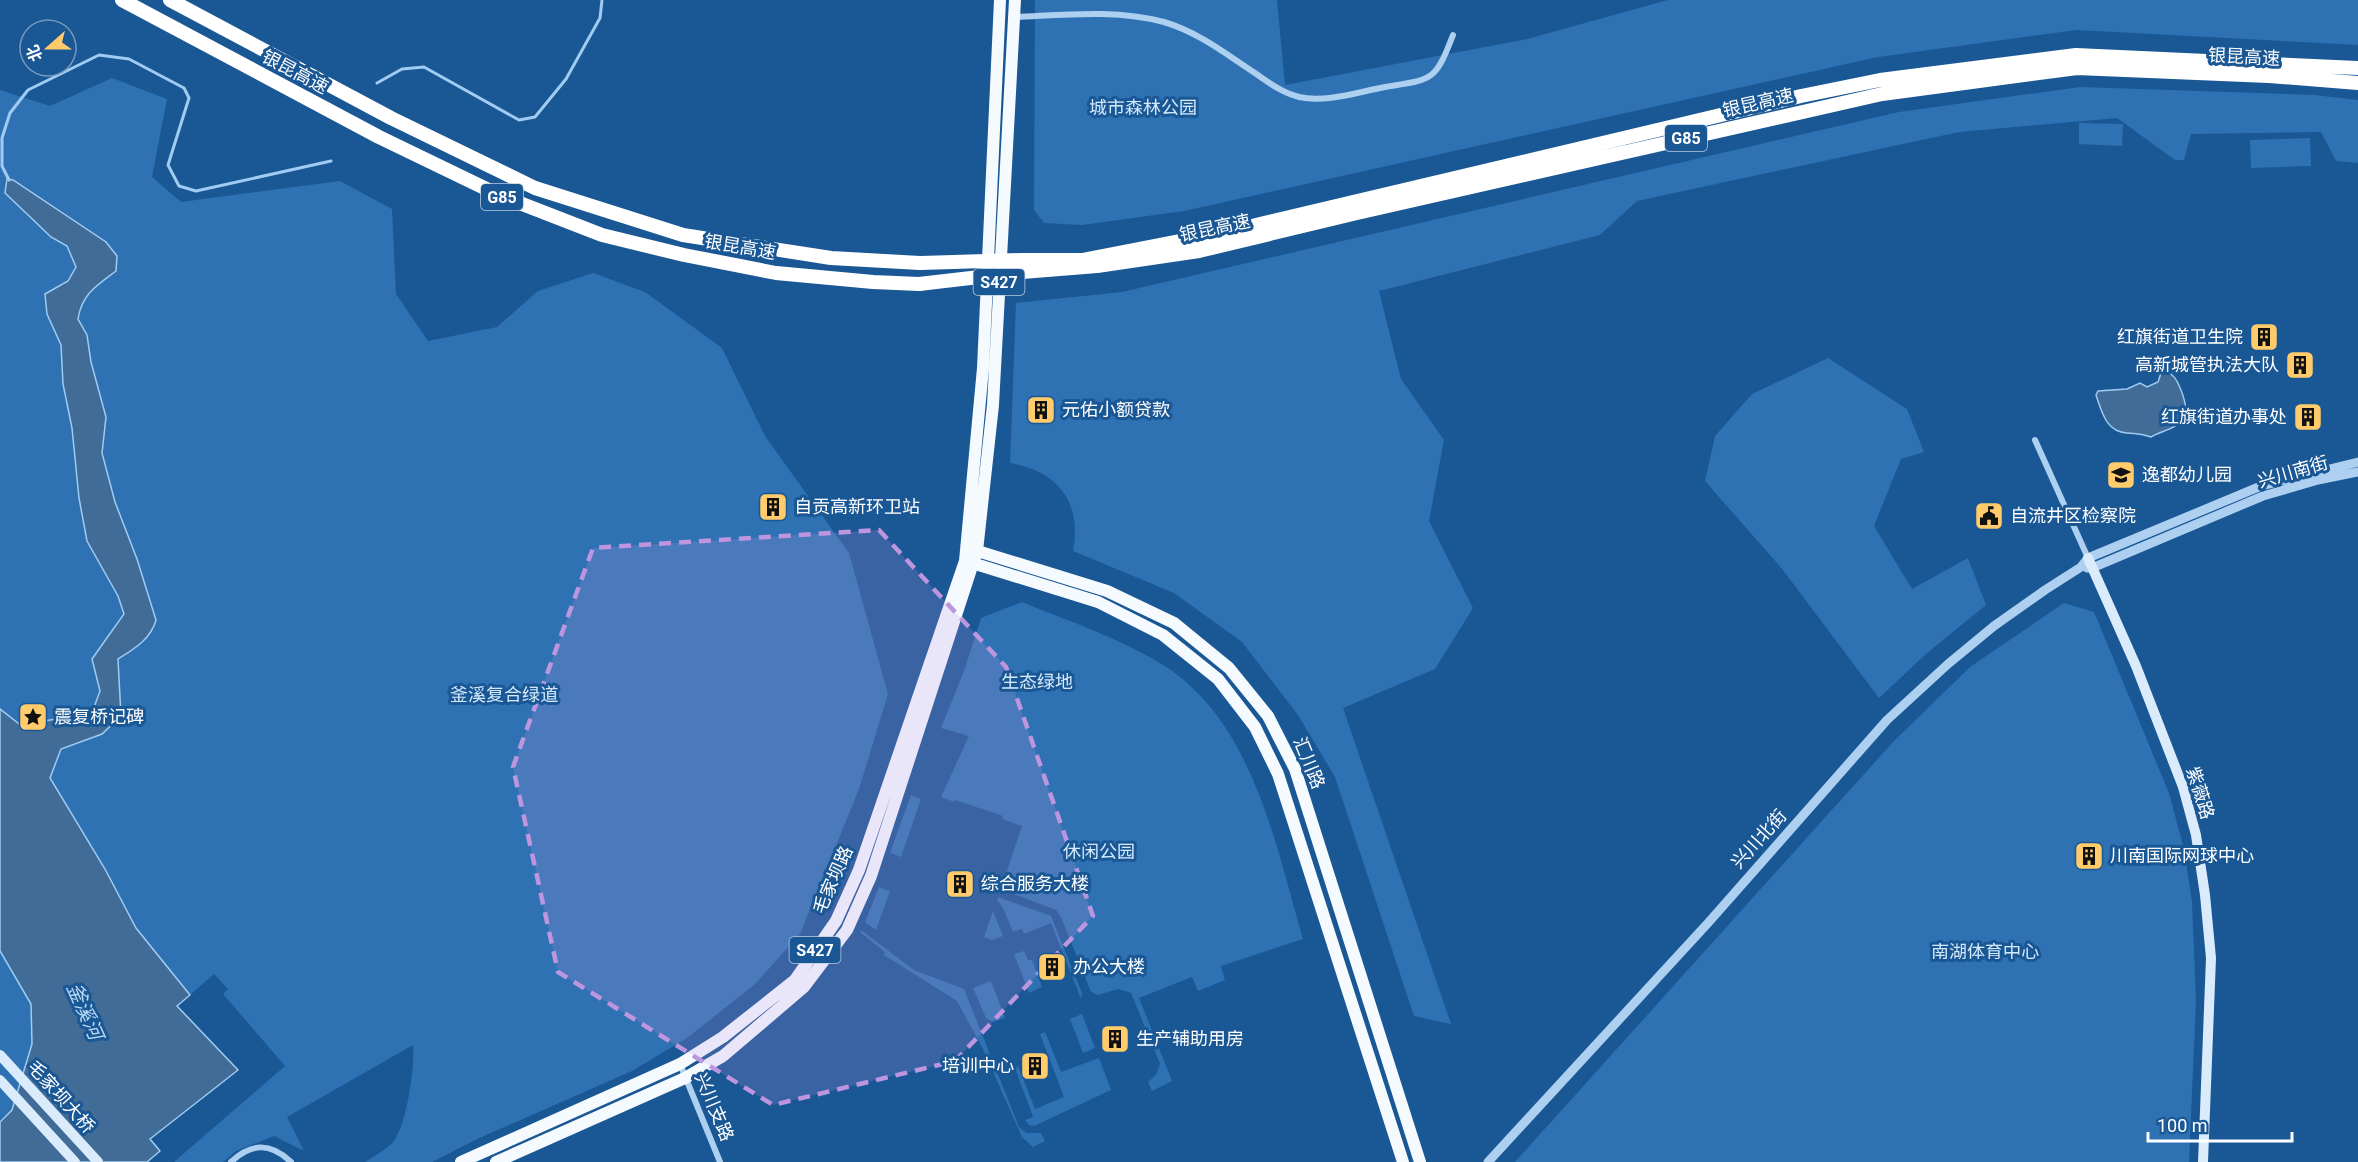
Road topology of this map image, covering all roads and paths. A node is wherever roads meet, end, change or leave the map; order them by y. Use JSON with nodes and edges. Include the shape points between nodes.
{"nodes":[{"id":1,"x":122,"y":0,"type":"edge"},
{"id":2,"x":170,"y":0,"type":"edge"},
{"id":3,"x":1000,"y":0,"type":"edge"},
{"id":4,"x":1015,"y":0,"type":"edge"},
{"id":5,"x":1014,"y":17,"type":"junction"},
{"id":6,"x":1453,"y":35,"type":"dead end"},
{"id":7,"x":2358,"y":68,"type":"edge"},
{"id":8,"x":2358,"y":83,"type":"edge"},
{"id":9,"x":1022,"y":266,"type":"junction"},
{"id":10,"x":2035,"y":440,"type":"dead end"},
{"id":11,"x":2358,"y":462,"type":"edge"},
{"id":12,"x":2358,"y":472,"type":"edge"},
{"id":13,"x":971,"y":556,"type":"junction"},
{"id":14,"x":2087,"y":564,"type":"junction"},
{"id":15,"x":0,"y":1055,"type":"edge"},
{"id":16,"x":680,"y":1064,"type":"junction"},
{"id":17,"x":685,"y":1078,"type":"junction"},
{"id":18,"x":0,"y":1080,"type":"edge"},
{"id":19,"x":75,"y":1162,"type":"edge"},
{"id":20,"x":98,"y":1162,"type":"edge"},
{"id":21,"x":231,"y":1162,"type":"edge"},
{"id":22,"x":291,"y":1162,"type":"edge"},
{"id":23,"x":461,"y":1162,"type":"edge"},
{"id":24,"x":496,"y":1162,"type":"edge"},
{"id":25,"x":720,"y":1162,"type":"edge"},
{"id":26,"x":1403,"y":1162,"type":"edge"},
{"id":27,"x":1420,"y":1162,"type":"edge"},
{"id":28,"x":1488,"y":1162,"type":"edge"},
{"id":29,"x":2202,"y":1162,"type":"edge"}],
"edges":[{"from":1,"to":9,"type":"highway","name":"银昆高速","number":"G85","bridge":true,"via":[[489,191],[602,235],[776,273],[873,282],[918,284]]},
{"from":2,"to":9,"type":"highway","name":"银昆高速","number":"G85","bridge":true,"via":[[391,118],[535,188],[683,235],[831,258]]},
{"from":3,"to":13,"type":"main road","number":"S427"},
{"from":4,"to":5,"type":"main road","number":"S427"},
{"from":5,"to":6,"type":"street","via":[[1103,13],[1135,15],[1166,23],[1192,32],[1278,88],[1299,97],[1319,98],[1431,76],[1441,66]]},
{"from":5,"to":13,"type":"main road","number":"S427","via":[[993,405]]},
{"from":7,"to":9,"type":"highway","name":"银昆高速","number":"G85","via":[[2076,55],[1880,80],[1231,231],[1082,260]]},
{"from":8,"to":9,"type":"highway","name":"银昆高速","number":"G85","via":[[2077,68],[1882,94],[1199,251],[1097,266]]},
{"from":10,"to":14,"type":"street"},
{"from":11,"to":14,"type":"street","name":"兴川南街","via":[[2261,486]]},
{"from":12,"to":14,"type":"street","name":"兴川南街","via":[[2263,496]]},
{"from":13,"to":16,"type":"main road","name":"毛家坝路","number":"S427","via":[[859,870],[836,921],[795,980],[723,1038]]},
{"from":13,"to":17,"type":"main road","name":"毛家坝路","number":"S427","via":[[871,876],[848,930],[804,987],[723,1056]]},
{"from":13,"to":26,"type":"main road","name":"汇川路","via":[[1098,602],[1163,635],[1218,679],[1255,728],[1278,774]]},
{"from":13,"to":27,"type":"main road","name":"汇川路","via":[[1107,591],[1174,623],[1229,669],[1268,716],[1295,769]]},
{"from":14,"to":28,"type":"street","name":"兴川北街","via":[[1994,626],[1887,720]]},
{"from":14,"to":29,"type":"main road","name":"紫薇路","via":[[2136,666],[2183,787],[2196,835],[2211,958]]},
{"from":15,"to":20,"type":"main road","name":"毛家坝大桥"},
{"from":16,"to":17,"type":"street","name":"兴川支路"},
{"from":16,"to":23,"type":"main road","name":"毛家坝路","number":"S427"},
{"from":17,"to":24,"type":"main road","name":"毛家坝路","number":"S427"},
{"from":17,"to":25,"type":"street","name":"兴川支路"},
{"from":18,"to":19,"type":"main road","name":"毛家坝大桥"},
{"from":21,"to":22,"type":"street","via":[[265,1146],[278,1150]]}]}
